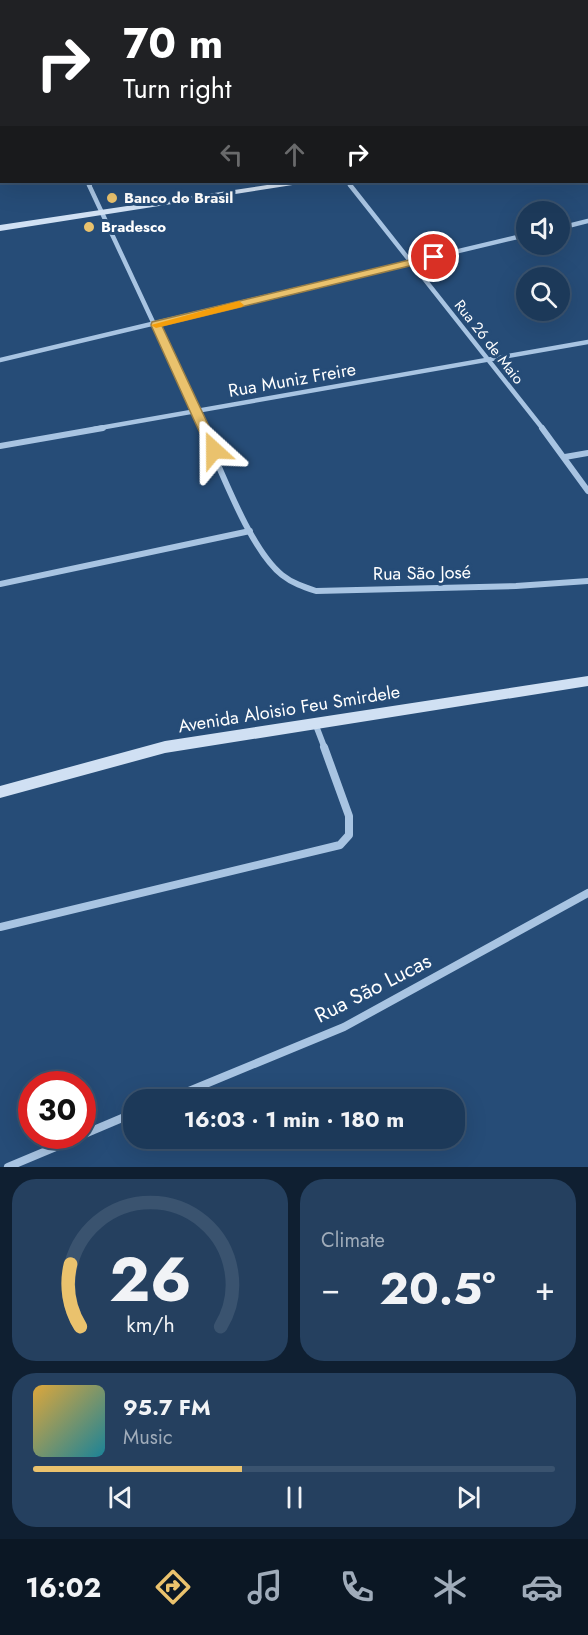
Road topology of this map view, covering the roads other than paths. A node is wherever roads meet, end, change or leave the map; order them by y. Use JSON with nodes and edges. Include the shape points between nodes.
{"nodes":[{"id":1,"x":88,"y":183,"type":"edge"},
{"id":2,"x":292,"y":183,"type":"edge"},
{"id":3,"x":349,"y":183,"type":"edge"},
{"id":4,"x":102,"y":211,"type":"junction"},
{"id":5,"x":588,"y":221,"type":"edge"},
{"id":6,"x":570,"y":226,"type":"edge"},
{"id":7,"x":0,"y":228,"type":"edge"},
{"id":8,"x":516,"y":238,"type":"edge"},
{"id":9,"x":411,"y":262,"type":"junction"},
{"id":10,"x":156,"y":325,"type":"junction"},
{"id":11,"x":588,"y":342,"type":"edge"},
{"id":12,"x":0,"y":360,"type":"edge"},
{"id":13,"x":488,"y":360,"type":"junction"},
{"id":14,"x":196,"y":410,"type":"junction"},
{"id":15,"x":0,"y":446,"type":"edge"},
{"id":16,"x":588,"y":453,"type":"edge"},
{"id":17,"x":565,"y":457,"type":"junction"},
{"id":18,"x":588,"y":490,"type":"edge"},
{"id":19,"x":250,"y":531,"type":"junction"},
{"id":20,"x":588,"y":581,"type":"edge"},
{"id":21,"x":0,"y":584,"type":"edge"},
{"id":22,"x":588,"y":681,"type":"edge"},
{"id":23,"x":315,"y":722,"type":"junction"},
{"id":24,"x":0,"y":792,"type":"edge"},
{"id":25,"x":588,"y":893,"type":"edge"},
{"id":26,"x":0,"y":927,"type":"edge"},
{"id":27,"x":194,"y":1089,"type":"edge"},
{"id":28,"x":123,"y":1118,"type":"edge"},
{"id":29,"x":96,"y":1129,"type":"edge"},
{"id":30,"x":50,"y":1149,"type":"edge"},
{"id":31,"x":8,"y":1167,"type":"edge"}],
"edges":[{"from":1,"to":4,"type":"street","name":"Rua São José"},
{"from":2,"to":4,"type":"street"},
{"from":3,"to":9,"type":"street","name":"Rua 26 de Maio"},
{"from":4,"to":7,"type":"street"},
{"from":4,"to":10,"type":"street","name":"Rua São José"},
{"from":5,"to":6,"type":"street"},
{"from":8,"to":9,"type":"street"},
{"from":9,"to":10,"type":"street"},
{"from":9,"to":13,"type":"street","name":"Rua 26 de Maio"},
{"from":10,"to":12,"type":"street"},
{"from":10,"to":14,"type":"street","name":"Rua São José"},
{"from":11,"to":13,"type":"street","name":"Rua Muniz Freire"},
{"from":13,"to":14,"type":"street","name":"Rua Muniz Freire"},
{"from":13,"to":17,"type":"street","name":"Rua 26 de Maio"},
{"from":14,"to":15,"type":"street","name":"Rua Muniz Freire"},
{"from":14,"to":19,"type":"street","name":"Rua São José"},
{"from":16,"to":17,"type":"street"},
{"from":17,"to":18,"type":"street","name":"Rua 26 de Maio"},
{"from":19,"to":20,"type":"street","name":"Rua São José","via":[[267,561],[286,580],[316,591]]},
{"from":19,"to":21,"type":"street"},
{"from":22,"to":23,"type":"street","name":"Avenida Aloisio Feu Smirdele"},
{"from":23,"to":24,"type":"street","name":"Avenida Aloisio Feu Smirdele","via":[[165,747]]},
{"from":23,"to":26,"type":"street","via":[[349,816],[349,835],[340,846]]},
{"from":25,"to":27,"type":"street","name":"Rua São Lucas","via":[[344,1027]]},
{"from":28,"to":29,"type":"street"},
{"from":30,"to":31,"type":"street"}]}
